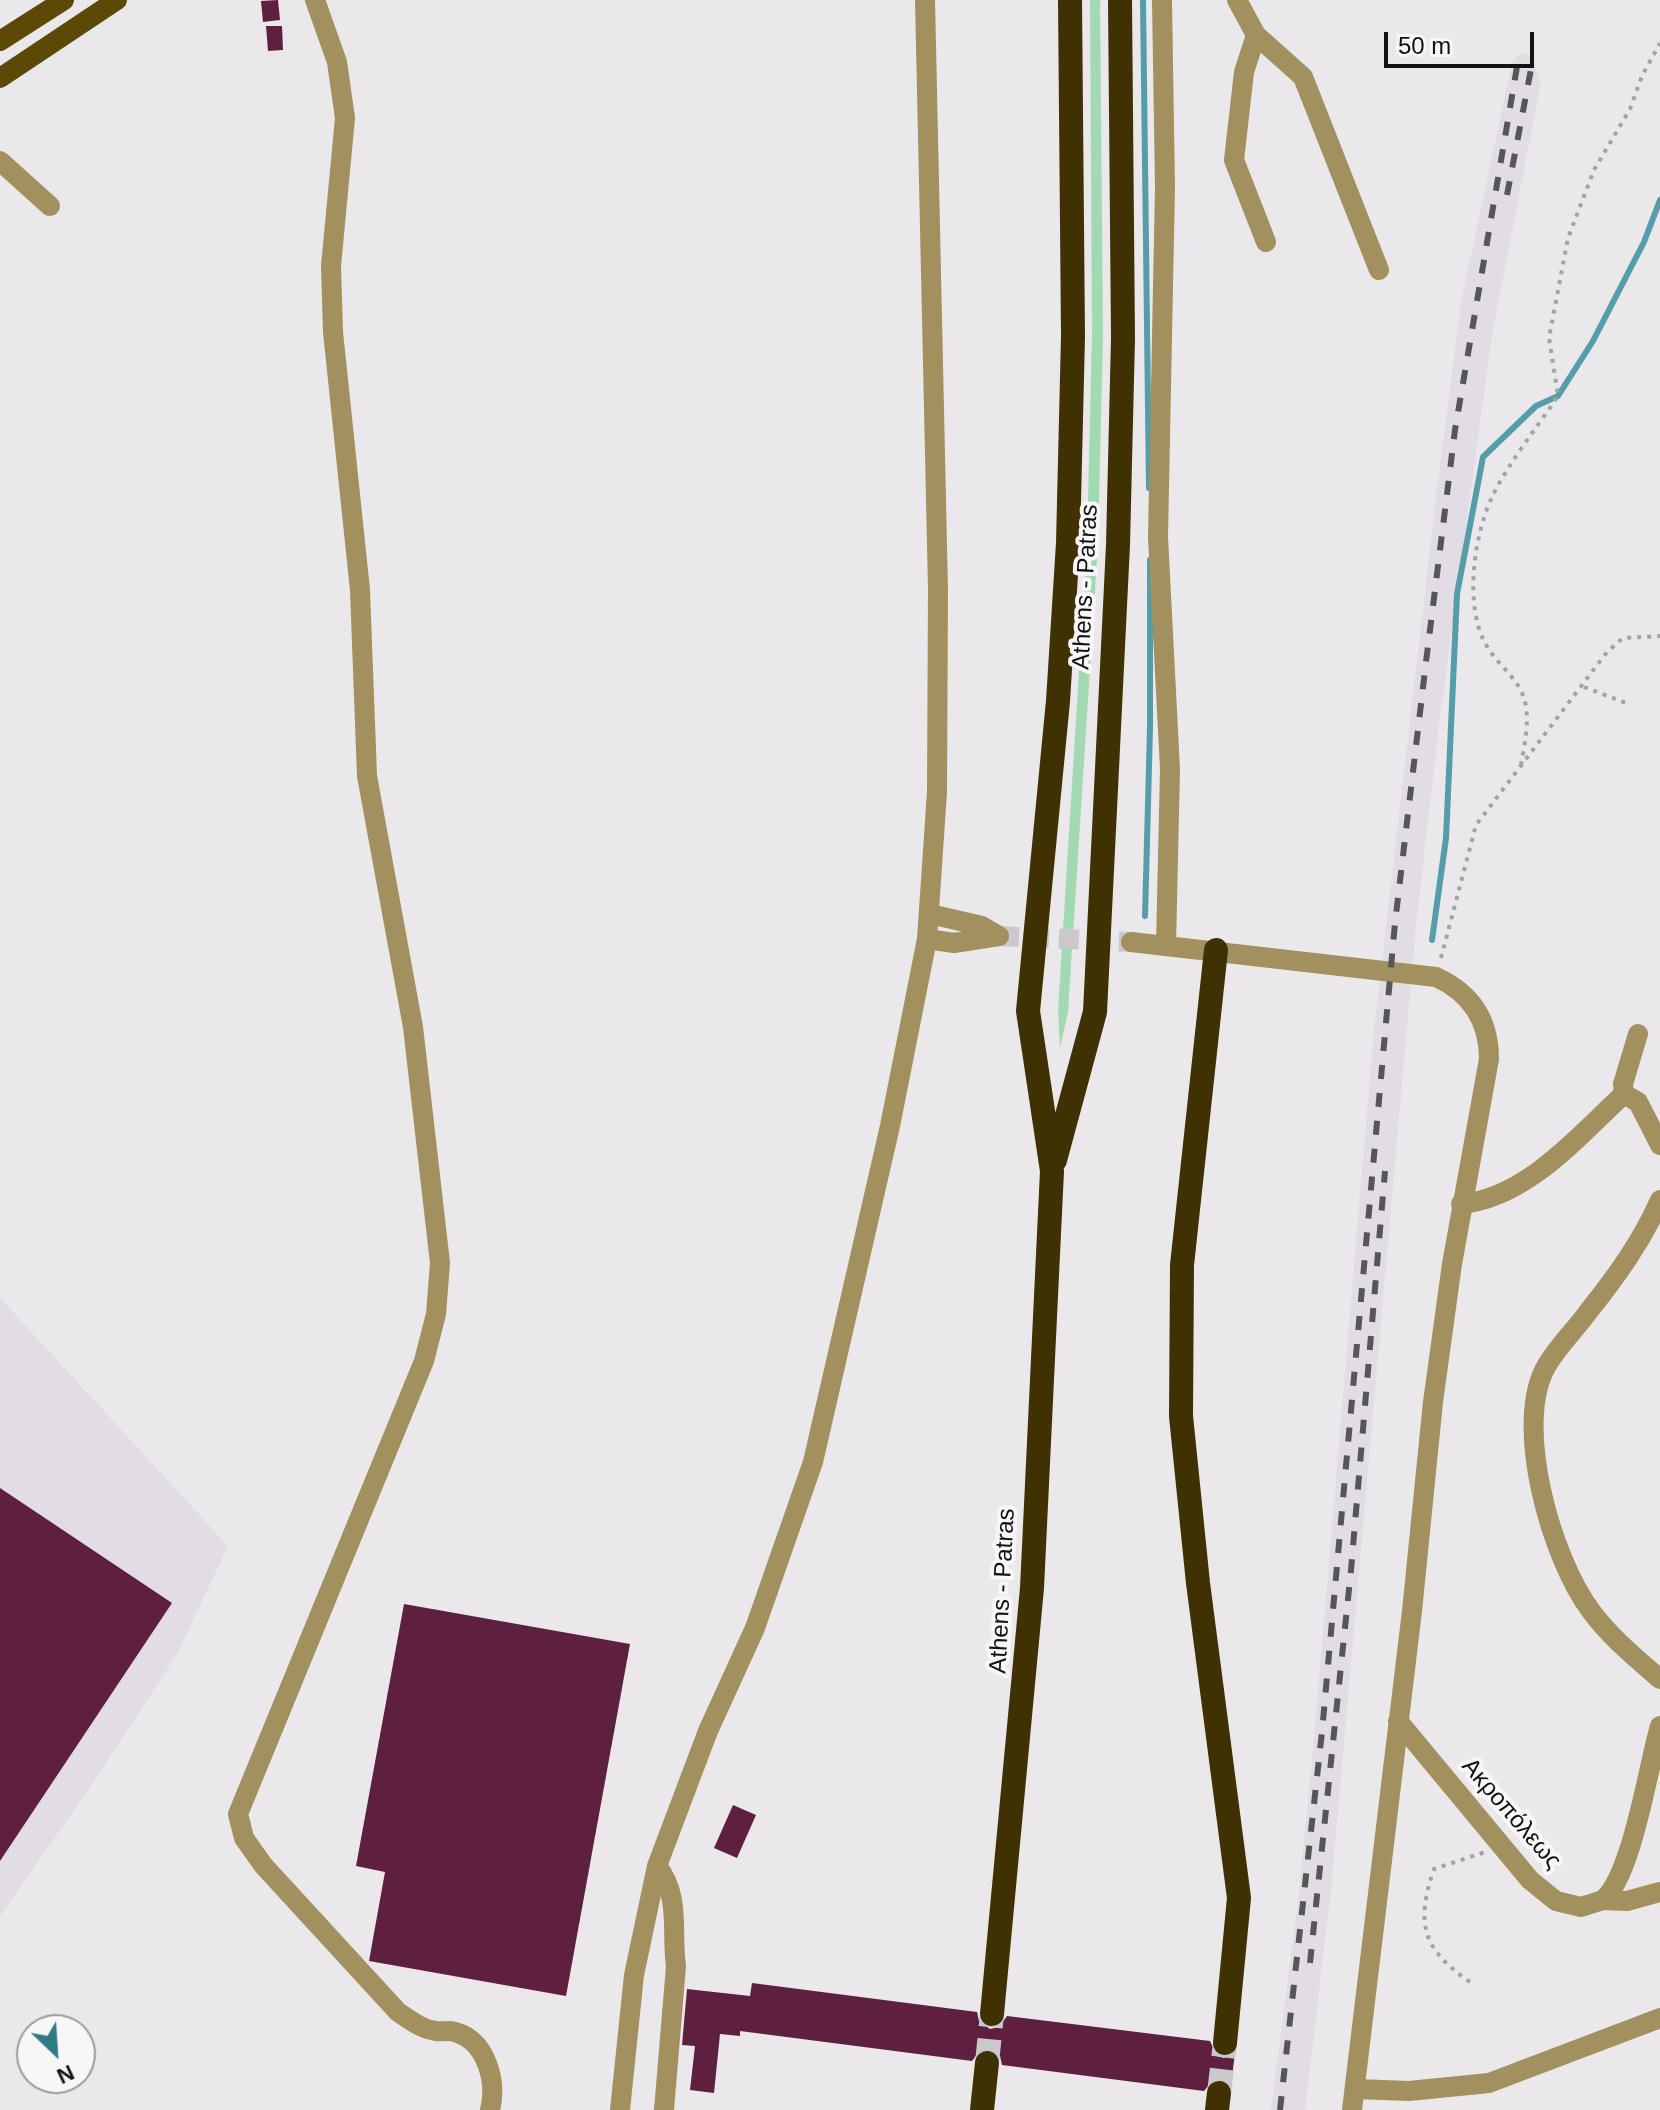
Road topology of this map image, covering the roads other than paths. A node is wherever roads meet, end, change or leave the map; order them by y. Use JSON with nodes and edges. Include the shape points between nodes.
{"nodes":[{"id":1,"x":64,"y":0,"type":"edge"},
{"id":2,"x":117,"y":0,"type":"edge"},
{"id":3,"x":315,"y":0,"type":"edge"},
{"id":4,"x":925,"y":0,"type":"edge"},
{"id":5,"x":1070,"y":0,"type":"edge"},
{"id":6,"x":1120,"y":0,"type":"edge"},
{"id":7,"x":1162,"y":0,"type":"edge"},
{"id":8,"x":1237,"y":0,"type":"edge"},
{"id":9,"x":1256,"y":35,"type":"junction"},
{"id":10,"x":0,"y":41,"type":"edge"},
{"id":11,"x":0,"y":78,"type":"edge"},
{"id":12,"x":0,"y":161,"type":"edge"},
{"id":13,"x":50,"y":206,"type":"dead end"},
{"id":14,"x":1266,"y":242,"type":"dead end"},
{"id":15,"x":1379,"y":270,"type":"dead end"},
{"id":16,"x":930,"y":914,"type":"junction"},
{"id":17,"x":927,"y":939,"type":"junction"},
{"id":18,"x":1131,"y":942,"type":"tunnel mouth"},
{"id":19,"x":1166,"y":945,"type":"junction"},
{"id":20,"x":1216,"y":950,"type":"junction"},
{"id":21,"x":1638,"y":1034,"type":"dead end"},
{"id":22,"x":1624,"y":1094,"type":"junction"},
{"id":23,"x":1660,"y":1145,"type":"edge"},
{"id":24,"x":1052,"y":1171,"type":"junction"},
{"id":25,"x":1660,"y":1200,"type":"edge"},
{"id":26,"x":1461,"y":1204,"type":"junction"},
{"id":27,"x":1660,"y":1679,"type":"edge"},
{"id":28,"x":1398,"y":1721,"type":"junction"},
{"id":29,"x":1660,"y":1726,"type":"edge"},
{"id":30,"x":657,"y":1866,"type":"junction"},
{"id":31,"x":1660,"y":1892,"type":"edge"},
{"id":32,"x":1603,"y":1900,"type":"junction"},
{"id":33,"x":992,"y":2014,"type":"tunnel mouth"},
{"id":34,"x":1660,"y":2018,"type":"edge"},
{"id":35,"x":1225,"y":2043,"type":"tunnel mouth"},
{"id":36,"x":987,"y":2063,"type":"tunnel mouth"},
{"id":37,"x":1356,"y":2089,"type":"junction"},
{"id":38,"x":490,"y":2110,"type":"edge"},
{"id":39,"x":620,"y":2110,"type":"edge"},
{"id":40,"x":664,"y":2110,"type":"edge"},
{"id":41,"x":982,"y":2110,"type":"edge"},
{"id":42,"x":1352,"y":2110,"type":"edge"}],
"edges":[{"from":1,"to":10,"type":"main road"},
{"from":2,"to":11,"type":"main road"},
{"from":3,"to":38,"type":"street","via":[[337,62],[345,118],[331,266],[332,319],[360,590],[367,776],[413,1027],[440,1263],[436,1314],[424,1361],[238,1814],[244,1838],[263,1865],[398,2012],[417,2025],[454,2031],[481,2051],[494,2095]]},
{"from":4,"to":16,"type":"street","via":[[938,590]]},
{"from":5,"to":24,"type":"highway","name":"Athens - Patras","via":[[1073,336],[1068,543],[1028,1011]]},
{"from":6,"to":24,"type":"highway","name":"Athens - Patras","via":[[1119,529],[1095,1012]]},
{"from":7,"to":19,"type":"street","via":[[1165,187],[1158,537],[1170,769]]},
{"from":8,"to":9,"type":"street"},
{"from":9,"to":14,"type":"street","via":[[1244,72],[1234,160]]},
{"from":9,"to":15,"type":"street","via":[[1303,77]]},
{"from":12,"to":13,"type":"street"},
{"from":16,"to":17,"type":"street"},
{"from":16,"to":17,"type":"street","via":[[982,926],[999,936],[954,943]]},
{"from":17,"to":30,"type":"street","via":[[813,1462],[755,1628],[708,1731]]},
{"from":18,"to":19,"type":"street"},
{"from":19,"to":20,"type":"street"},
{"from":20,"to":26,"type":"street","via":[[1436,977],[1463,992],[1481,1017],[1489,1045]]},
{"from":20,"to":35,"type":"highway","via":[[1182,1265],[1181,1416],[1239,1898]]},
{"from":21,"to":22,"type":"street"},
{"from":22,"to":23,"type":"street","via":[[1638,1102]]},
{"from":22,"to":26,"type":"street","via":[[1517,1186],[1484,1202]]},
{"from":24,"to":33,"type":"highway","name":"Athens - Patras","via":[[1032,1588]]},
{"from":25,"to":27,"type":"street","via":[[1622,1269],[1547,1365],[1533,1412],[1533,1440],[1552,1533],[1568,1575],[1590,1611]]},
{"from":26,"to":28,"type":"street"},
{"from":28,"to":32,"type":"street","name":"Ακροπόλεως","via":[[1530,1880],[1556,1901],[1581,1907]]},
{"from":28,"to":37,"type":"street"},
{"from":29,"to":32,"type":"street","via":[[1624,1867],[1613,1892]]},
{"from":30,"to":39,"type":"street","via":[[634,1975]]},
{"from":30,"to":40,"type":"street","via":[[675,1907],[676,1966]]},
{"from":31,"to":32,"type":"street","name":"Ακροπόλεως","via":[[1627,1901]]},
{"from":34,"to":37,"type":"street","via":[[1489,2083],[1409,2091]]},
{"from":36,"to":41,"type":"highway"},
{"from":37,"to":42,"type":"street"}]}
